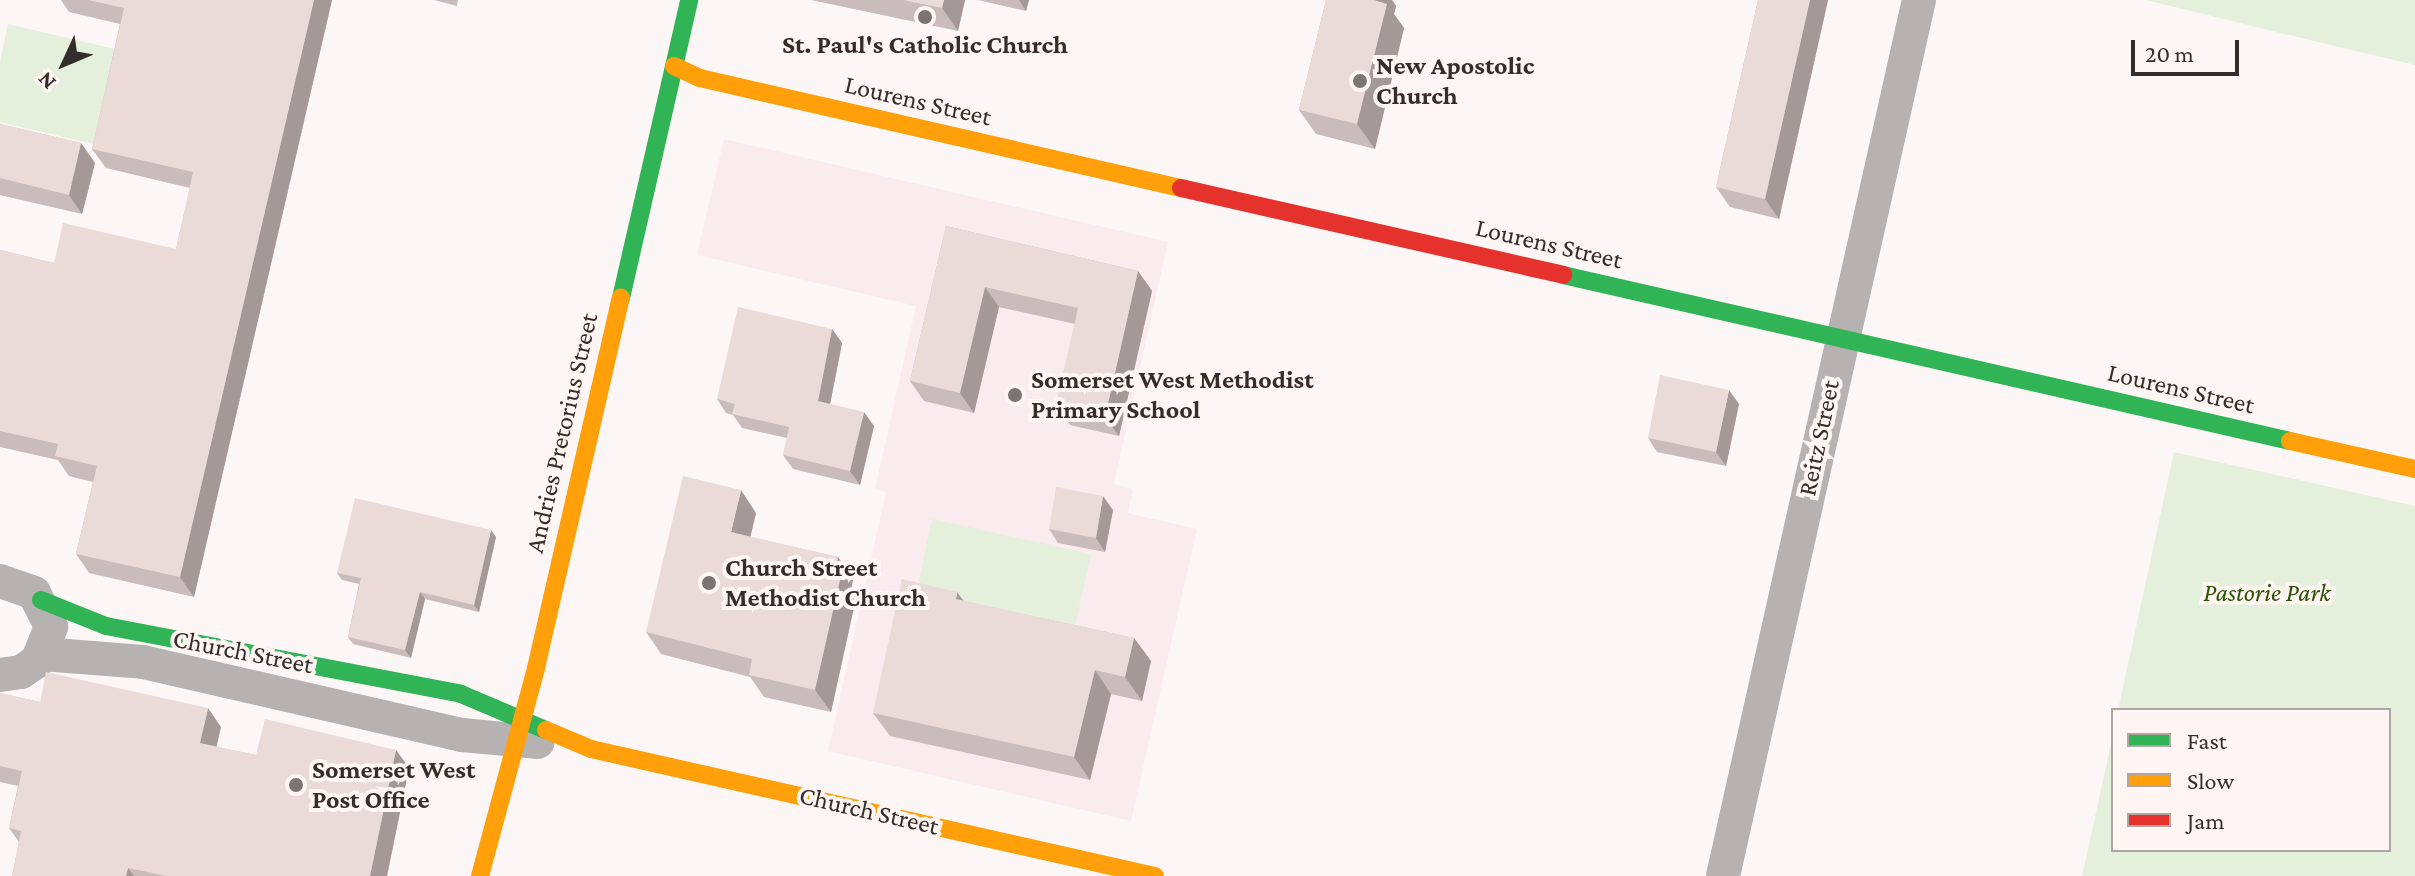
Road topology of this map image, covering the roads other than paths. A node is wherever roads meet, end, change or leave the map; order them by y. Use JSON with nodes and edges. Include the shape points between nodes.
{"nodes":[{"id":1,"x":689,"y":0,"type":"edge"},
{"id":2,"x":1919,"y":0,"type":"edge"},
{"id":3,"x":674,"y":66,"type":"junction"},
{"id":4,"x":1843,"y":337,"type":"junction"},
{"id":5,"x":2415,"y":469,"type":"edge"},
{"id":6,"x":0,"y":581,"type":"edge"},
{"id":7,"x":41,"y":600,"type":"junction"},
{"id":8,"x":42,"y":654,"type":"junction"},
{"id":9,"x":0,"y":675,"type":"edge"},
{"id":10,"x":518,"y":730,"type":"junction"},
{"id":11,"x":583,"y":746,"type":"joint"},
{"id":12,"x":480,"y":876,"type":"edge"},
{"id":13,"x":1155,"y":876,"type":"edge"},
{"id":14,"x":1723,"y":876,"type":"edge"}],
"edges":[{"from":1,"to":3,"type":"street","name":"Andries Pretorius Street"},
{"from":2,"to":4,"type":"street","name":"Reitz Street"},
{"from":3,"to":4,"type":"street","name":"Lourens Street","via":[[700,78]]},
{"from":3,"to":10,"type":"street","name":"Andries Pretorius Street"},
{"from":4,"to":5,"type":"street","name":"Lourens Street"},
{"from":4,"to":14,"type":"street","name":"Reitz Street"},
{"from":6,"to":7,"type":"street","name":"Church Street","via":[[27,587]]},
{"from":7,"to":8,"type":"street","via":[[51,627]]},
{"from":7,"to":10,"type":"street","name":"Church Street","via":[[106,626],[461,694]]},
{"from":8,"to":9,"type":"street","via":[[21,672]]},
{"from":8,"to":10,"type":"street","name":"Church Street","via":[[143,662],[462,735]]},
{"from":10,"to":11,"type":"street","name":"Church Street"},
{"from":10,"to":12,"type":"street","name":"Andries Pretorius Street"},
{"from":11,"to":13,"type":"street","name":"Church Street"}]}
